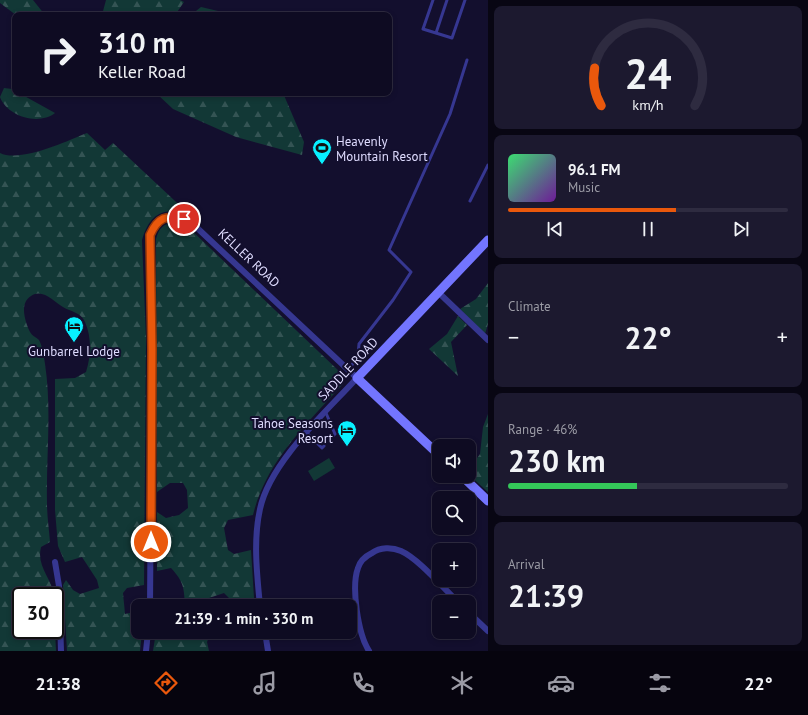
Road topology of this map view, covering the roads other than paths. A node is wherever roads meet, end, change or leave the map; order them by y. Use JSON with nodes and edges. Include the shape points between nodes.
{"nodes":[{"id":1,"x":433,"y":0,"type":"edge"},
{"id":2,"x":447,"y":0,"type":"edge"},
{"id":3,"x":465,"y":0,"type":"edge"},
{"id":4,"x":436,"y":33,"type":"junction"},
{"id":5,"x":467,"y":60,"type":"dead end"},
{"id":6,"x":488,"y":165,"type":"edge"},
{"id":7,"x":470,"y":201,"type":"dead end"},
{"id":8,"x":488,"y":240,"type":"edge"},
{"id":9,"x":438,"y":292,"type":"junction"},
{"id":10,"x":488,"y":340,"type":"edge"},
{"id":11,"x":349,"y":370,"type":"junction"},
{"id":12,"x":357,"y":378,"type":"junction"},
{"id":13,"x":326,"y":413,"type":"junction"},
{"id":14,"x":307,"y":433,"type":"junction"},
{"id":15,"x":331,"y":438,"type":"dead end"},
{"id":16,"x":324,"y":446,"type":"dead end"},
{"id":17,"x":432,"y":448,"type":"edge"},
{"id":18,"x":469,"y":483,"type":"edge"},
{"id":19,"x":488,"y":501,"type":"edge"},
{"id":20,"x":55,"y":562,"type":"dead end"},
{"id":21,"x":451,"y":595,"type":"edge"},
{"id":22,"x":150,"y":599,"type":"edge"},
{"id":23,"x":259,"y":599,"type":"edge"},
{"id":24,"x":476,"y":620,"type":"edge"},
{"id":25,"x":488,"y":631,"type":"edge"},
{"id":26,"x":147,"y":639,"type":"edge"},
{"id":27,"x":265,"y":639,"type":"edge"},
{"id":28,"x":61,"y":651,"type":"edge"},
{"id":29,"x":146,"y":651,"type":"edge"},
{"id":30,"x":268,"y":651,"type":"edge"},
{"id":31,"x":369,"y":651,"type":"edge"}],
"edges":[{"from":1,"to":4,"type":"lane","via":[[423,29]]},
{"from":2,"to":4,"type":"lane"},
{"from":3,"to":4,"type":"lane","via":[[452,38]]},
{"from":5,"to":11,"type":"lane","via":[[450,114],[389,250],[411,272],[359,344],[358,355]]},
{"from":6,"to":7,"type":"lane"},
{"from":8,"to":9,"type":"street","name":"SADDLE ROAD"},
{"from":9,"to":10,"type":"street"},
{"from":9,"to":12,"type":"street","name":"SADDLE ROAD"},
{"from":11,"to":12,"type":"street","name":"KELLER ROAD"},
{"from":11,"to":22,"type":"street","name":"KELLER ROAD","via":[[194,226],[184,219],[171,216],[155,224],[150,235],[149,247],[152,349]]},
{"from":12,"to":13,"type":"street","name":"SADDLE ROAD"},
{"from":12,"to":17,"type":"street","name":"KELLER ROAD"},
{"from":13,"to":14,"type":"street","name":"SADDLE ROAD"},
{"from":13,"to":15,"type":"lane","via":[[334,434]]},
{"from":14,"to":16,"type":"lane","via":[[322,448]]},
{"from":14,"to":23,"type":"street","name":"SADDLE ROAD","via":[[278,469],[260,508],[256,558]]},
{"from":18,"to":19,"type":"street"},
{"from":20,"to":28,"type":"street","via":[[59,586]]},
{"from":21,"to":31,"type":"street","via":[[411,557],[401,551],[390,548],[376,550],[365,557],[358,567],[356,579],[357,614]]},
{"from":24,"to":25,"type":"street"},
{"from":26,"to":29,"type":"street"},
{"from":27,"to":30,"type":"street"}]}
